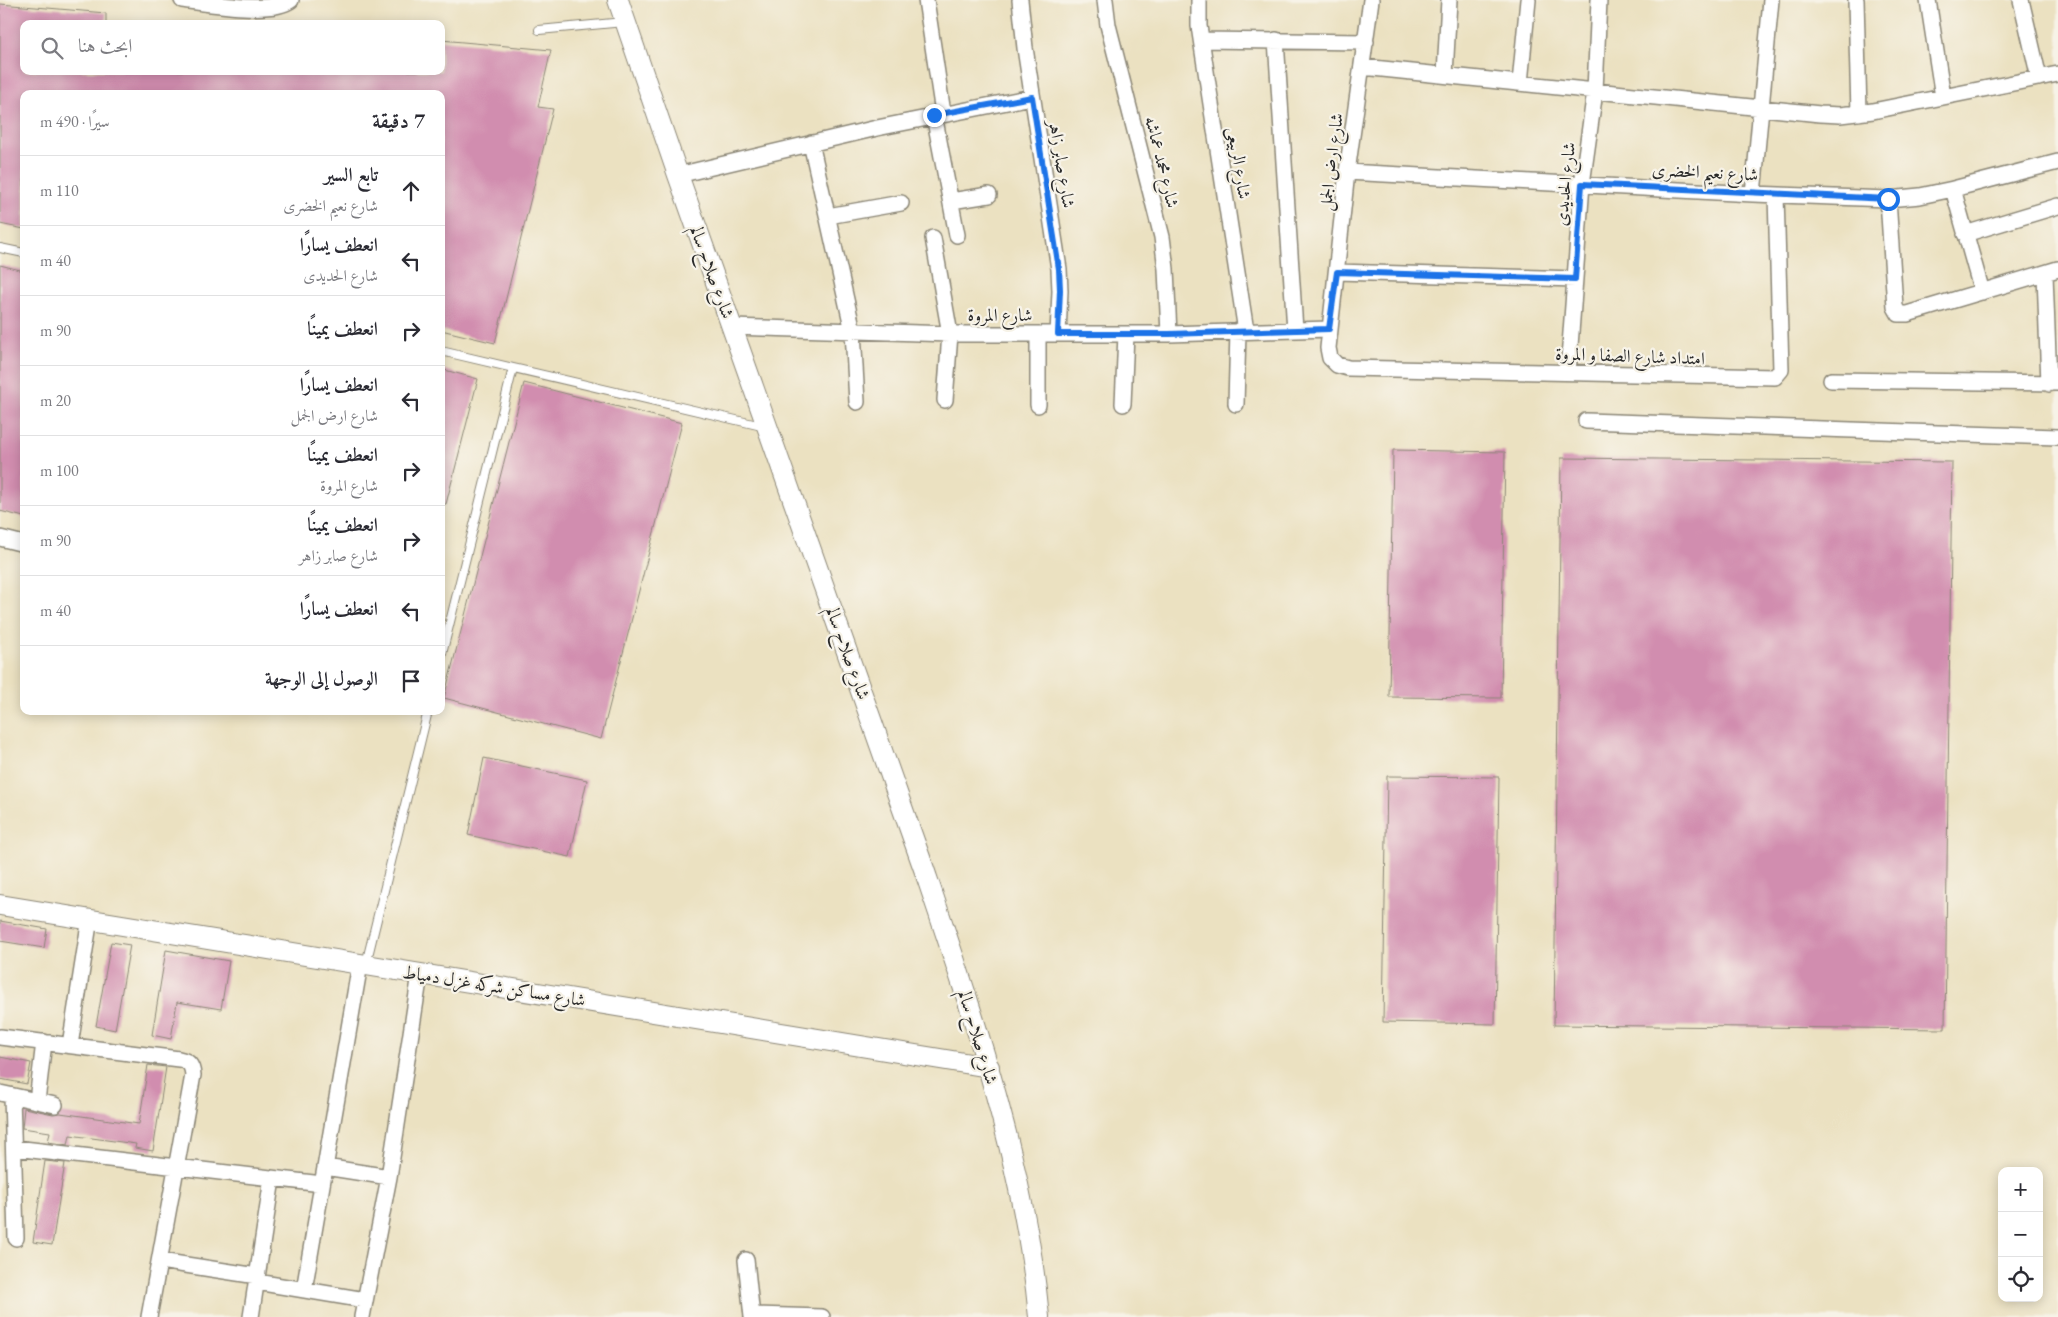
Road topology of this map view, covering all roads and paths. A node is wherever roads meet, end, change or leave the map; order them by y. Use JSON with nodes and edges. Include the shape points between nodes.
{"nodes":[{"id":1,"x":182,"y":0,"type":"edge"},
{"id":2,"x":291,"y":0,"type":"edge"},
{"id":3,"x":618,"y":0,"type":"edge"},
{"id":4,"x":926,"y":0,"type":"edge"},
{"id":5,"x":1020,"y":0,"type":"edge"},
{"id":6,"x":1105,"y":0,"type":"edge"},
{"id":7,"x":1199,"y":0,"type":"edge"},
{"id":8,"x":1371,"y":0,"type":"edge"},
{"id":9,"x":1449,"y":0,"type":"edge"},
{"id":10,"x":1528,"y":0,"type":"edge"},
{"id":11,"x":1599,"y":0,"type":"edge"},
{"id":12,"x":1771,"y":0,"type":"edge"},
{"id":13,"x":1856,"y":0,"type":"edge"},
{"id":14,"x":1928,"y":0,"type":"edge"},
{"id":15,"x":2021,"y":0,"type":"edge"},
{"id":16,"x":626,"y":22,"type":"junction"},
{"id":17,"x":539,"y":30,"type":"dead end"},
{"id":18,"x":1202,"y":40,"type":"junction"},
{"id":19,"x":1276,"y":40,"type":"junction"},
{"id":20,"x":1366,"y":42,"type":"junction"},
{"id":21,"x":1363,"y":67,"type":"junction"},
{"id":22,"x":2058,"y":74,"type":"edge"},
{"id":23,"x":1445,"y":75,"type":"junction"},
{"id":24,"x":2038,"y":78,"type":"junction"},
{"id":25,"x":1520,"y":83,"type":"junction"},
{"id":26,"x":1595,"y":91,"type":"junction"},
{"id":27,"x":1032,"y":97,"type":"junction"},
{"id":28,"x":1943,"y":97,"type":"junction"},
{"id":29,"x":1760,"y":108,"type":"junction"},
{"id":30,"x":1860,"y":113,"type":"junction"},
{"id":31,"x":938,"y":114,"type":"junction"},
{"id":32,"x":811,"y":143,"type":"junction"},
{"id":33,"x":2058,"y":162,"type":"edge"},
{"id":34,"x":1347,"y":172,"type":"junction"},
{"id":35,"x":678,"y":175,"type":"junction"},
{"id":36,"x":1582,"y":184,"type":"junction"},
{"id":37,"x":1954,"y":190,"type":"junction"},
{"id":38,"x":989,"y":194,"type":"dead end"},
{"id":39,"x":1753,"y":194,"type":"junction"},
{"id":40,"x":1776,"y":195,"type":"junction"},
{"id":41,"x":1888,"y":199,"type":"junction"},
{"id":42,"x":951,"y":201,"type":"junction"},
{"id":43,"x":901,"y":203,"type":"dead end"},
{"id":44,"x":2058,"y":206,"type":"edge"},
{"id":45,"x":828,"y":216,"type":"junction"},
{"id":46,"x":1965,"y":234,"type":"junction"},
{"id":47,"x":957,"y":236,"type":"dead end"},
{"id":48,"x":933,"y":238,"type":"dead end"},
{"id":49,"x":0,"y":248,"type":"edge"},
{"id":50,"x":20,"y":252,"type":"edge"},
{"id":51,"x":1337,"y":272,"type":"junction"},
{"id":52,"x":2052,"y":272,"type":"edge"},
{"id":53,"x":1575,"y":279,"type":"junction"},
{"id":54,"x":1982,"y":292,"type":"junction"},
{"id":55,"x":732,"y":327,"type":"junction"},
{"id":56,"x":1329,"y":329,"type":"junction"},
{"id":57,"x":1295,"y":330,"type":"junction"},
{"id":58,"x":853,"y":331,"type":"junction"},
{"id":59,"x":1242,"y":331,"type":"junction"},
{"id":60,"x":950,"y":334,"type":"junction"},
{"id":61,"x":1038,"y":334,"type":"junction"},
{"id":62,"x":1058,"y":334,"type":"junction"},
{"id":63,"x":1126,"y":334,"type":"junction"},
{"id":64,"x":1169,"y":334,"type":"junction"},
{"id":65,"x":445,"y":352,"type":"edge"},
{"id":66,"x":513,"y":368,"type":"junction"},
{"id":67,"x":1568,"y":373,"type":"junction"},
{"id":68,"x":1831,"y":380,"type":"dead end"},
{"id":69,"x":2054,"y":384,"type":"edge"},
{"id":70,"x":945,"y":400,"type":"dead end"},
{"id":71,"x":857,"y":402,"type":"dead end"},
{"id":72,"x":1123,"y":404,"type":"dead end"},
{"id":73,"x":1236,"y":404,"type":"dead end"},
{"id":74,"x":1038,"y":405,"type":"dead end"},
{"id":75,"x":1586,"y":421,"type":"dead end"},
{"id":76,"x":768,"y":428,"type":"junction"},
{"id":77,"x":2058,"y":436,"type":"edge"},
{"id":78,"x":0,"y":538,"type":"edge"},
{"id":79,"x":20,"y":543,"type":"edge"},
{"id":80,"x":445,"y":642,"type":"edge"},
{"id":81,"x":427,"y":715,"type":"edge"},
{"id":82,"x":0,"y":904,"type":"edge"},
{"id":83,"x":90,"y":918,"type":"junction"},
{"id":84,"x":363,"y":964,"type":"junction"},
{"id":85,"x":420,"y":974,"type":"junction"},
{"id":86,"x":0,"y":1037,"type":"edge"},
{"id":87,"x":44,"y":1042,"type":"junction"},
{"id":88,"x":70,"y":1045,"type":"junction"},
{"id":89,"x":989,"y":1067,"type":"junction"},
{"id":90,"x":6,"y":1094,"type":"edge"},
{"id":91,"x":37,"y":1101,"type":"junction"},
{"id":92,"x":55,"y":1105,"type":"dead end"},
{"id":93,"x":14,"y":1148,"type":"junction"},
{"id":94,"x":325,"y":1167,"type":"junction"},
{"id":95,"x":176,"y":1168,"type":"junction"},
{"id":96,"x":389,"y":1177,"type":"junction"},
{"id":97,"x":272,"y":1179,"type":"junction"},
{"id":98,"x":322,"y":1184,"type":"junction"},
{"id":99,"x":16,"y":1238,"type":"dead end"},
{"id":100,"x":746,"y":1260,"type":"dead end"},
{"id":101,"x":160,"y":1261,"type":"junction"},
{"id":102,"x":257,"y":1279,"type":"junction"},
{"id":103,"x":304,"y":1290,"type":"junction"},
{"id":104,"x":365,"y":1300,"type":"junction"},
{"id":105,"x":752,"y":1316,"type":"edge"},
{"id":106,"x":150,"y":1317,"type":"edge"},
{"id":107,"x":251,"y":1317,"type":"edge"},
{"id":108,"x":362,"y":1317,"type":"edge"},
{"id":109,"x":822,"y":1317,"type":"edge"},
{"id":110,"x":1040,"y":1317,"type":"edge"}],
"edges":[{"from":1,"to":2,"type":"street","via":[[254,7],[285,4]]},
{"from":3,"to":16,"type":"street","name":"شارع صلاح سالم"},
{"from":4,"to":31,"type":"street"},
{"from":5,"to":27,"type":"street","name":"شارع صابر زاهر"},
{"from":6,"to":64,"type":"street","name":"شارع محمد عماشه","via":[[1108,25],[1162,237]]},
{"from":7,"to":18,"type":"street","name":"شارع الربيعى"},
{"from":8,"to":20,"type":"street","name":"شارع ارض الجمل"},
{"from":9,"to":23,"type":"street"},
{"from":10,"to":25,"type":"street"},
{"from":11,"to":26,"type":"street","name":"شارع الحديدى"},
{"from":12,"to":29,"type":"street"},
{"from":13,"to":30,"type":"street"},
{"from":14,"to":28,"type":"street"},
{"from":15,"to":24,"type":"street"},
{"from":16,"to":17,"type":"lane"},
{"from":16,"to":35,"type":"street","name":"شارع صلاح سالم"},
{"from":18,"to":19,"type":"street"},
{"from":18,"to":59,"type":"street","name":"شارع الربيعى"},
{"from":19,"to":20,"type":"street"},
{"from":19,"to":57,"type":"street"},
{"from":20,"to":21,"type":"street","name":"شارع ارض الجمل"},
{"from":21,"to":23,"type":"street"},
{"from":21,"to":34,"type":"street","name":"شارع ارض الجمل"},
{"from":22,"to":24,"type":"street"},
{"from":23,"to":25,"type":"street"},
{"from":24,"to":28,"type":"street"},
{"from":25,"to":26,"type":"street"},
{"from":26,"to":29,"type":"street"},
{"from":26,"to":36,"type":"street","name":"شارع الحديدى"},
{"from":27,"to":31,"type":"street"},
{"from":27,"to":62,"type":"street","name":"شارع صابر زاهر","via":[[1059,269]]},
{"from":28,"to":30,"type":"street"},
{"from":29,"to":30,"type":"street","via":[[1820,114]]},
{"from":29,"to":39,"type":"street"},
{"from":31,"to":32,"type":"street"},
{"from":31,"to":42,"type":"street"},
{"from":32,"to":35,"type":"street"},
{"from":32,"to":45,"type":"street"},
{"from":33,"to":37,"type":"street","name":"شارع نعيم الخضرى"},
{"from":34,"to":36,"type":"street","name":"شارع نعيم الخضرى"},
{"from":34,"to":51,"type":"street","name":"شارع ارض الجمل"},
{"from":35,"to":55,"type":"street","name":"شارع صلاح سالم"},
{"from":36,"to":39,"type":"street","name":"شارع نعيم الخضرى"},
{"from":36,"to":53,"type":"street","name":"شارع الحديدى"},
{"from":37,"to":41,"type":"street","name":"شارع نعيم الخضرى"},
{"from":37,"to":46,"type":"street"},
{"from":38,"to":42,"type":"street"},
{"from":39,"to":40,"type":"street","name":"شارع نعيم الخضرى"},
{"from":40,"to":41,"type":"street","name":"شارع نعيم الخضرى"},
{"from":40,"to":67,"type":"street","name":"امتداد شارع الصفا و المروة","via":[[1779,374],[1771,379]]},
{"from":41,"to":54,"type":"street","via":[[1896,311],[1903,314]]},
{"from":42,"to":47,"type":"street"},
{"from":43,"to":45,"type":"street"},
{"from":44,"to":46,"type":"street"},
{"from":45,"to":58,"type":"street"},
{"from":46,"to":54,"type":"street"},
{"from":48,"to":60,"type":"street"},
{"from":49,"to":50,"type":"lane"},
{"from":51,"to":53,"type":"street"},
{"from":51,"to":56,"type":"street","name":"شارع ارض الجمل"},
{"from":52,"to":54,"type":"street"},
{"from":52,"to":69,"type":"street"},
{"from":53,"to":67,"type":"street","name":"شارع الحديدى"},
{"from":55,"to":58,"type":"street","name":"شارع المروة"},
{"from":55,"to":76,"type":"street","name":"شارع صلاح سالم"},
{"from":56,"to":57,"type":"street","name":"شارع المروة"},
{"from":56,"to":67,"type":"street","name":"امتداد شارع الصفا و المروة","via":[[1330,358],[1337,365],[1348,368]]},
{"from":57,"to":59,"type":"street","name":"شارع المروة"},
{"from":58,"to":60,"type":"street","name":"شارع المروة"},
{"from":58,"to":71,"type":"street"},
{"from":59,"to":64,"type":"street","name":"شارع المروة"},
{"from":59,"to":73,"type":"street","name":"شارع الربيعى"},
{"from":60,"to":61,"type":"street","name":"شارع المروة"},
{"from":60,"to":70,"type":"street"},
{"from":61,"to":62,"type":"street","name":"شارع المروة"},
{"from":61,"to":74,"type":"street"},
{"from":62,"to":63,"type":"street","name":"شارع المروة"},
{"from":63,"to":64,"type":"street","name":"شارع المروة"},
{"from":63,"to":72,"type":"street"},
{"from":65,"to":66,"type":"lane"},
{"from":66,"to":76,"type":"lane"},
{"from":66,"to":80,"type":"lane"},
{"from":68,"to":69,"type":"street"},
{"from":75,"to":77,"type":"street"},
{"from":76,"to":89,"type":"street","name":"شارع صلاح سالم","via":[[924,870]]},
{"from":78,"to":79,"type":"street"},
{"from":81,"to":84,"type":"lane"},
{"from":82,"to":83,"type":"street","name":"شارع مساكن شركه غزل دمياط"},
{"from":83,"to":84,"type":"street","name":"شارع مساكن شركه غزل دمياط"},
{"from":83,"to":88,"type":"street"},
{"from":84,"to":85,"type":"street","name":"شارع مساكن شركه غزل دمياط"},
{"from":84,"to":94,"type":"street"},
{"from":85,"to":89,"type":"street","name":"شارع مساكن شركه غزل دمياط"},
{"from":85,"to":96,"type":"street"},
{"from":86,"to":87,"type":"street"},
{"from":87,"to":88,"type":"street"},
{"from":87,"to":91,"type":"street"},
{"from":88,"to":95,"type":"street","via":[[187,1061],[193,1075]]},
{"from":89,"to":110,"type":"street","name":"شارع صلاح سالم","via":[[1032,1254]]},
{"from":90,"to":91,"type":"street"},
{"from":90,"to":93,"type":"street"},
{"from":91,"to":92,"type":"street"},
{"from":93,"to":95,"type":"street"},
{"from":93,"to":99,"type":"street"},
{"from":94,"to":96,"type":"street"},
{"from":94,"to":98,"type":"street"},
{"from":95,"to":97,"type":"street"},
{"from":95,"to":101,"type":"street"},
{"from":96,"to":104,"type":"street"},
{"from":97,"to":98,"type":"street"},
{"from":97,"to":102,"type":"street"},
{"from":98,"to":103,"type":"street"},
{"from":100,"to":105,"type":"street"},
{"from":101,"to":102,"type":"street"},
{"from":101,"to":106,"type":"street"},
{"from":102,"to":103,"type":"street"},
{"from":102,"to":107,"type":"street"},
{"from":103,"to":104,"type":"street"},
{"from":104,"to":108,"type":"street"},
{"from":105,"to":109,"type":"street"}]}
